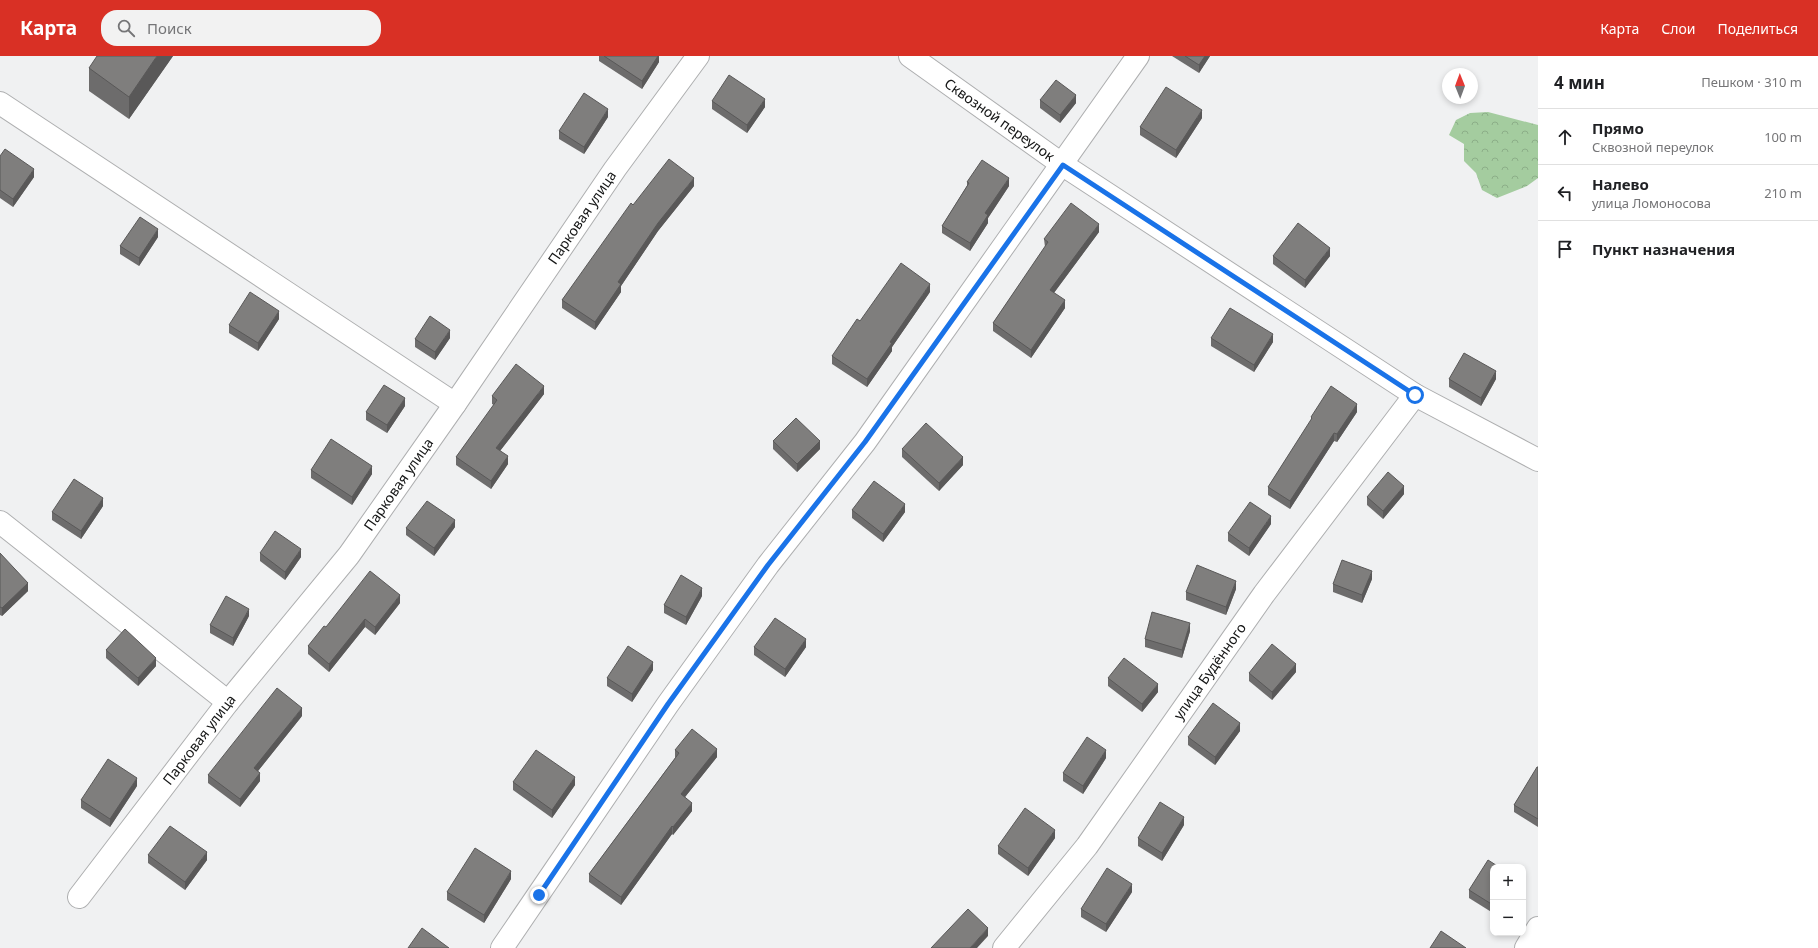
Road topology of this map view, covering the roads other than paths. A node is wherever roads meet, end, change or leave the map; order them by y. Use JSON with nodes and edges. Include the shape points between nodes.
{"nodes":[{"id":1,"x":698,"y":56,"type":"edge"},
{"id":2,"x":910,"y":56,"type":"edge"},
{"id":3,"x":1138,"y":56,"type":"edge"},
{"id":4,"x":0,"y":103,"type":"edge"},
{"id":5,"x":1063,"y":165,"type":"junction"},
{"id":6,"x":1415,"y":395,"type":"junction"},
{"id":7,"x":454,"y":404,"type":"junction"},
{"id":8,"x":1538,"y":460,"type":"edge"},
{"id":9,"x":0,"y":522,"type":"edge"},
{"id":10,"x":228,"y":702,"type":"junction"},
{"id":11,"x":79,"y":897,"type":"dead end"},
{"id":12,"x":1538,"y":928,"type":"edge"},
{"id":13,"x":502,"y":948,"type":"edge"},
{"id":14,"x":1004,"y":948,"type":"edge"},
{"id":15,"x":1526,"y":948,"type":"edge"}],
"edges":[{"from":1,"to":7,"type":"street","name":"Парковая улица","via":[[615,169]]},
{"from":2,"to":5,"type":"street","name":"Сквозной переулок"},
{"from":3,"to":5,"type":"street"},
{"from":4,"to":7,"type":"street"},
{"from":5,"to":6,"type":"street","name":"Сквозной переулок"},
{"from":5,"to":13,"type":"street","via":[[865,442],[768,565],[668,704]]},
{"from":6,"to":8,"type":"street","name":"Сквозной переулок"},
{"from":6,"to":14,"type":"street","name":"улица Будённого","via":[[1264,594],[1088,846]]},
{"from":7,"to":10,"type":"street","name":"Парковая улица","via":[[349,555]]},
{"from":9,"to":10,"type":"street"},
{"from":10,"to":11,"type":"street","name":"Парковая улица"},
{"from":12,"to":15,"type":"street"}]}
